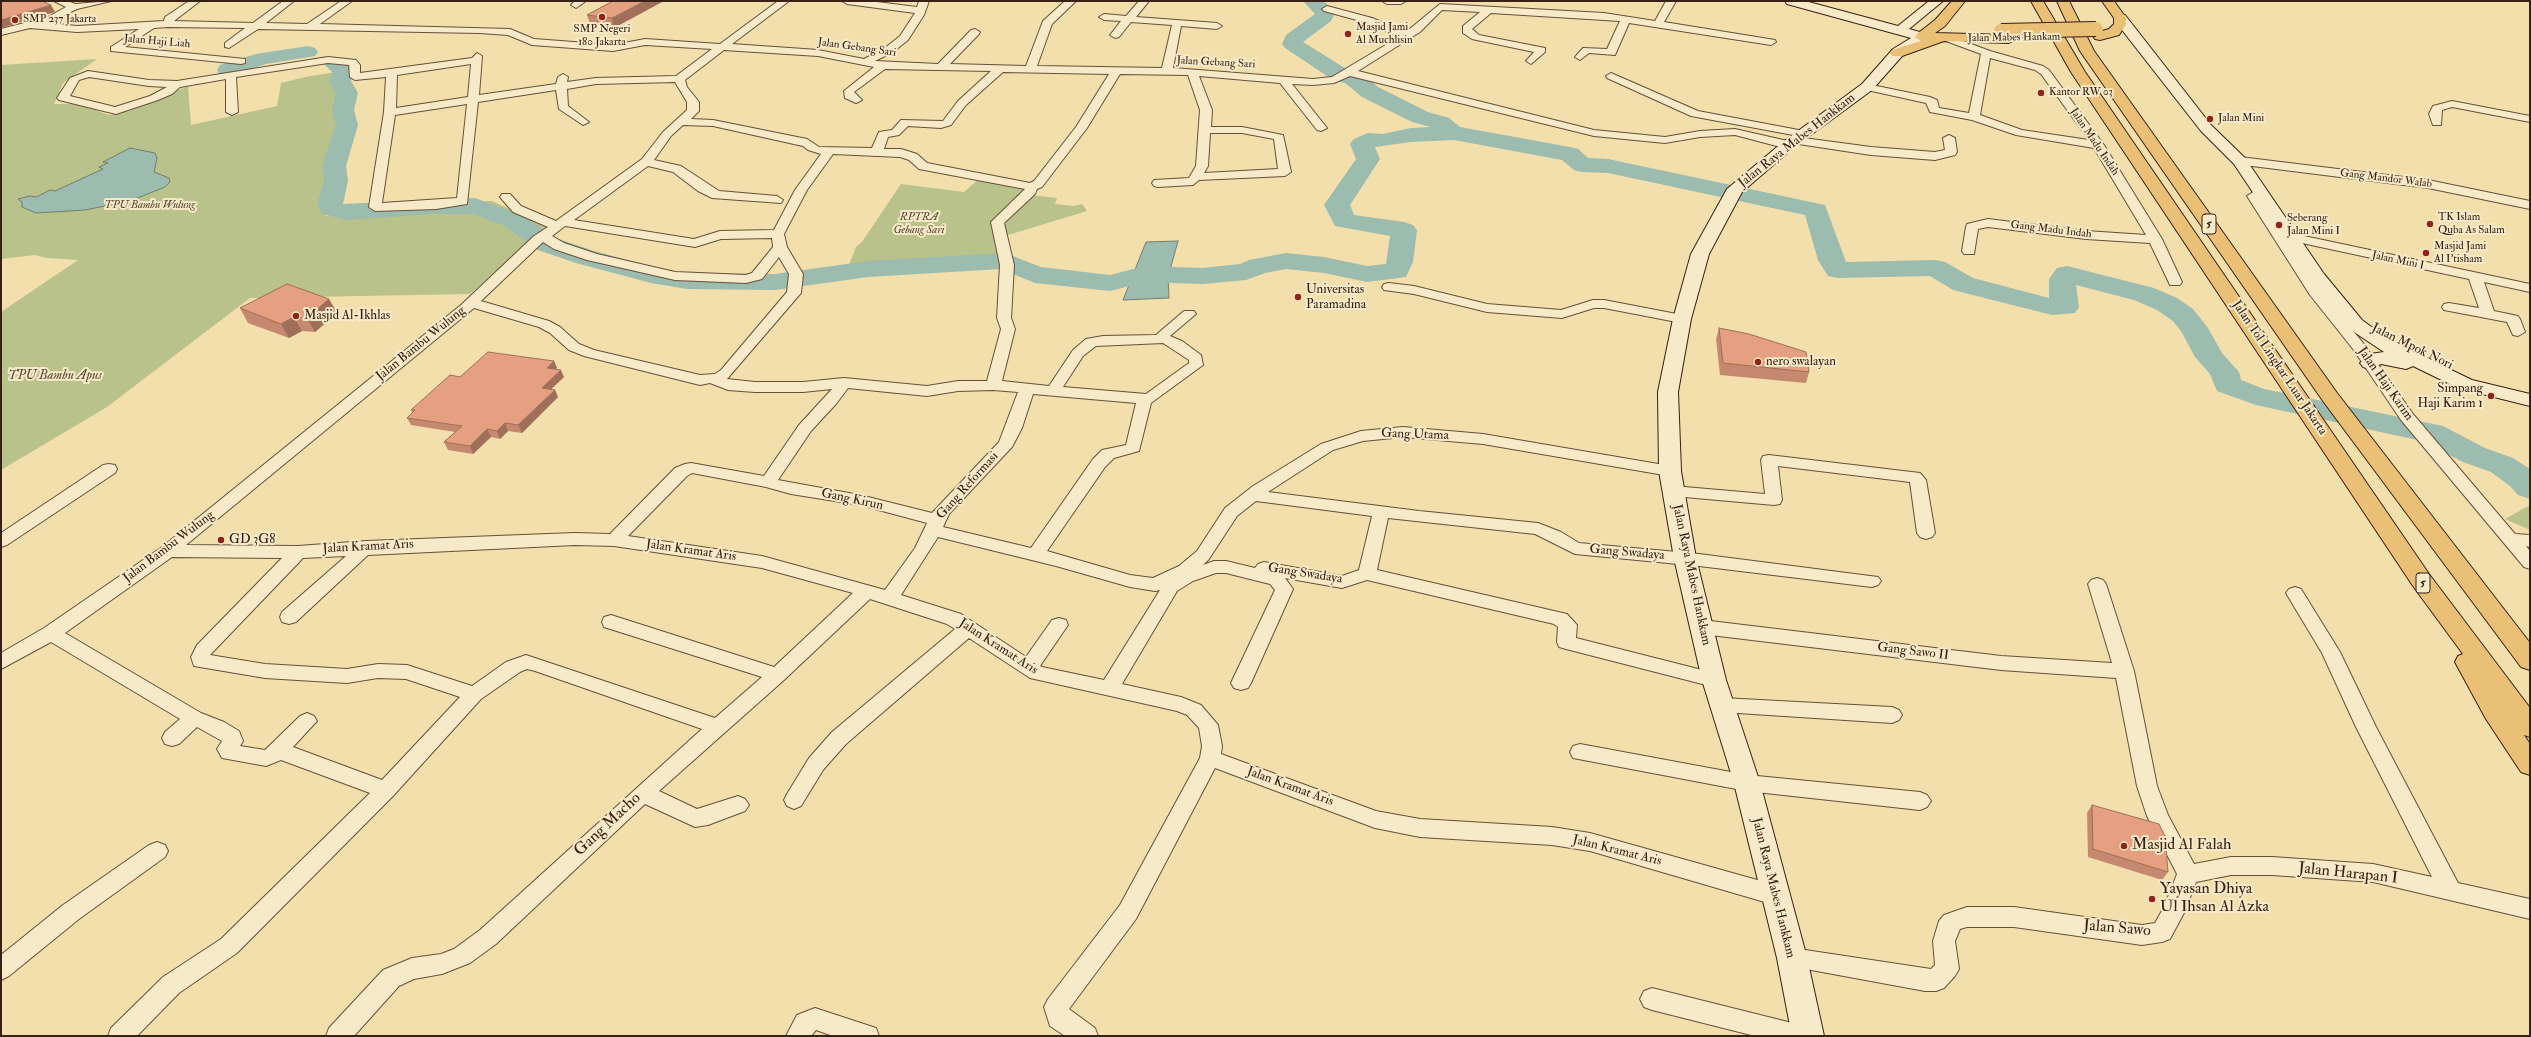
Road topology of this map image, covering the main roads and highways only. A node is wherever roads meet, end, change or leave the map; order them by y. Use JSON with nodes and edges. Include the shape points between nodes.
{"nodes":[{"id":1,"x":1791,"y":1,"type":"edge"},
{"id":2,"x":1937,"y":1,"type":"edge"},
{"id":3,"x":1960,"y":1,"type":"edge"},
{"id":4,"x":2037,"y":1,"type":"edge"},
{"id":5,"x":2063,"y":1,"type":"edge"},
{"id":6,"x":2108,"y":1,"type":"edge"},
{"id":7,"x":2120,"y":18,"type":"junction"},
{"id":8,"x":1893,"y":27,"type":"junction"},
{"id":9,"x":2114,"y":32,"type":"junction"},
{"id":10,"x":1974,"y":35,"type":"junction"},
{"id":11,"x":1935,"y":37,"type":"junction"},
{"id":12,"x":1897,"y":52,"type":"junction"},
{"id":13,"x":2147,"y":52,"type":"junction"},
{"id":14,"x":2239,"y":167,"type":"junction"},
{"id":15,"x":2287,"y":230,"type":"junction"},
{"id":16,"x":2318,"y":277,"type":"junction"},
{"id":17,"x":2322,"y":301,"type":"road end"},
{"id":18,"x":2343,"y":310,"type":"junction"},
{"id":19,"x":2370,"y":363,"type":"road end"},
{"id":20,"x":2466,"y":384,"type":"junction"},
{"id":21,"x":2503,"y":393,"type":"junction"},
{"id":22,"x":2530,"y":400,"type":"edge"},
{"id":23,"x":2436,"y":538,"type":"junction"},
{"id":24,"x":2422,"y":580,"type":"junction"},
{"id":25,"x":2530,"y":643,"type":"edge"},
{"id":26,"x":2530,"y":662,"type":"edge"},
{"id":27,"x":2530,"y":728,"type":"edge"},
{"id":28,"x":2530,"y":765,"type":"edge"},
{"id":29,"x":1808,"y":1036,"type":"edge"}],
"edges":[{"from":1,"to":8,"type":"main road"},
{"from":2,"to":8,"type":"main road"},
{"from":3,"to":10,"type":"main road","via":[[1960,15]]},
{"from":3,"to":11,"type":"main road"},
{"from":4,"to":24,"type":"main road","name":"Jalan Tol Lingkar Luar Jakarta","number":"5","via":[[2078,72]]},
{"from":5,"to":23,"type":"main road","name":"Jalan Tol Lingkar Luar Jakarta","number":"5","via":[[2087,51],[2330,397]]},
{"from":6,"to":7,"type":"main road"},
{"from":7,"to":9,"type":"main road","via":[[2120,24]]},
{"from":7,"to":13,"type":"main road"},
{"from":8,"to":11,"type":"main road"},
{"from":8,"to":12,"type":"main road","via":[[1894,46]]},
{"from":9,"to":10,"type":"main road","name":"Jalan Mabes Hankam"},
{"from":9,"to":13,"type":"main road"},
{"from":10,"to":11,"type":"main road","name":"Jalan Mabes Hankam"},
{"from":10,"to":11,"type":"main road","name":"Jalan Mabes Hankam"},
{"from":11,"to":12,"type":"main road"},
{"from":12,"to":29,"type":"main road","name":"Jalan Raya Mabes Hankkam","via":[[1867,87],[1796,139],[1733,193],[1700,254],[1682,318],[1668,392],[1671,481],[1684,558],[1714,680],[1747,783],[1792,958]]},
{"from":13,"to":14,"type":"main road","name":"Jalan Mpok Nori"},
{"from":14,"to":15,"type":"main road","name":"Jalan Mpok Nori"},
{"from":14,"to":15,"type":"main road","name":"Jalan Mpok Nori","via":[[2253,196]]},
{"from":15,"to":16,"type":"main road","name":"Jalan Mpok Nori"},
{"from":16,"to":17,"type":"main road"},
{"from":16,"to":18,"type":"main road","name":"Jalan Mpok Nori"},
{"from":18,"to":20,"type":"main road","name":"Jalan Mpok Nori","via":[[2355,324],[2382,344]]},
{"from":18,"to":21,"type":"main road","name":"Jalan Mpok Nori","via":[[2383,334]]},
{"from":19,"to":20,"type":"main road","via":[[2377,358],[2392,359]]},
{"from":20,"to":21,"type":"main road","name":"Jalan Mpok Nori"},
{"from":21,"to":22,"type":"main road","name":"Jalan Mpok Nori"},
{"from":23,"to":25,"type":"main road"},
{"from":23,"to":26,"type":"main road","name":"Jalan Tol Lingkar Luar Jakarta","number":"5"},
{"from":24,"to":27,"type":"main road","name":"Jalan Tol Lingkar Luar Jakarta","number":"5"},
{"from":24,"to":28,"type":"main road","via":[[2495,712]]}]}
